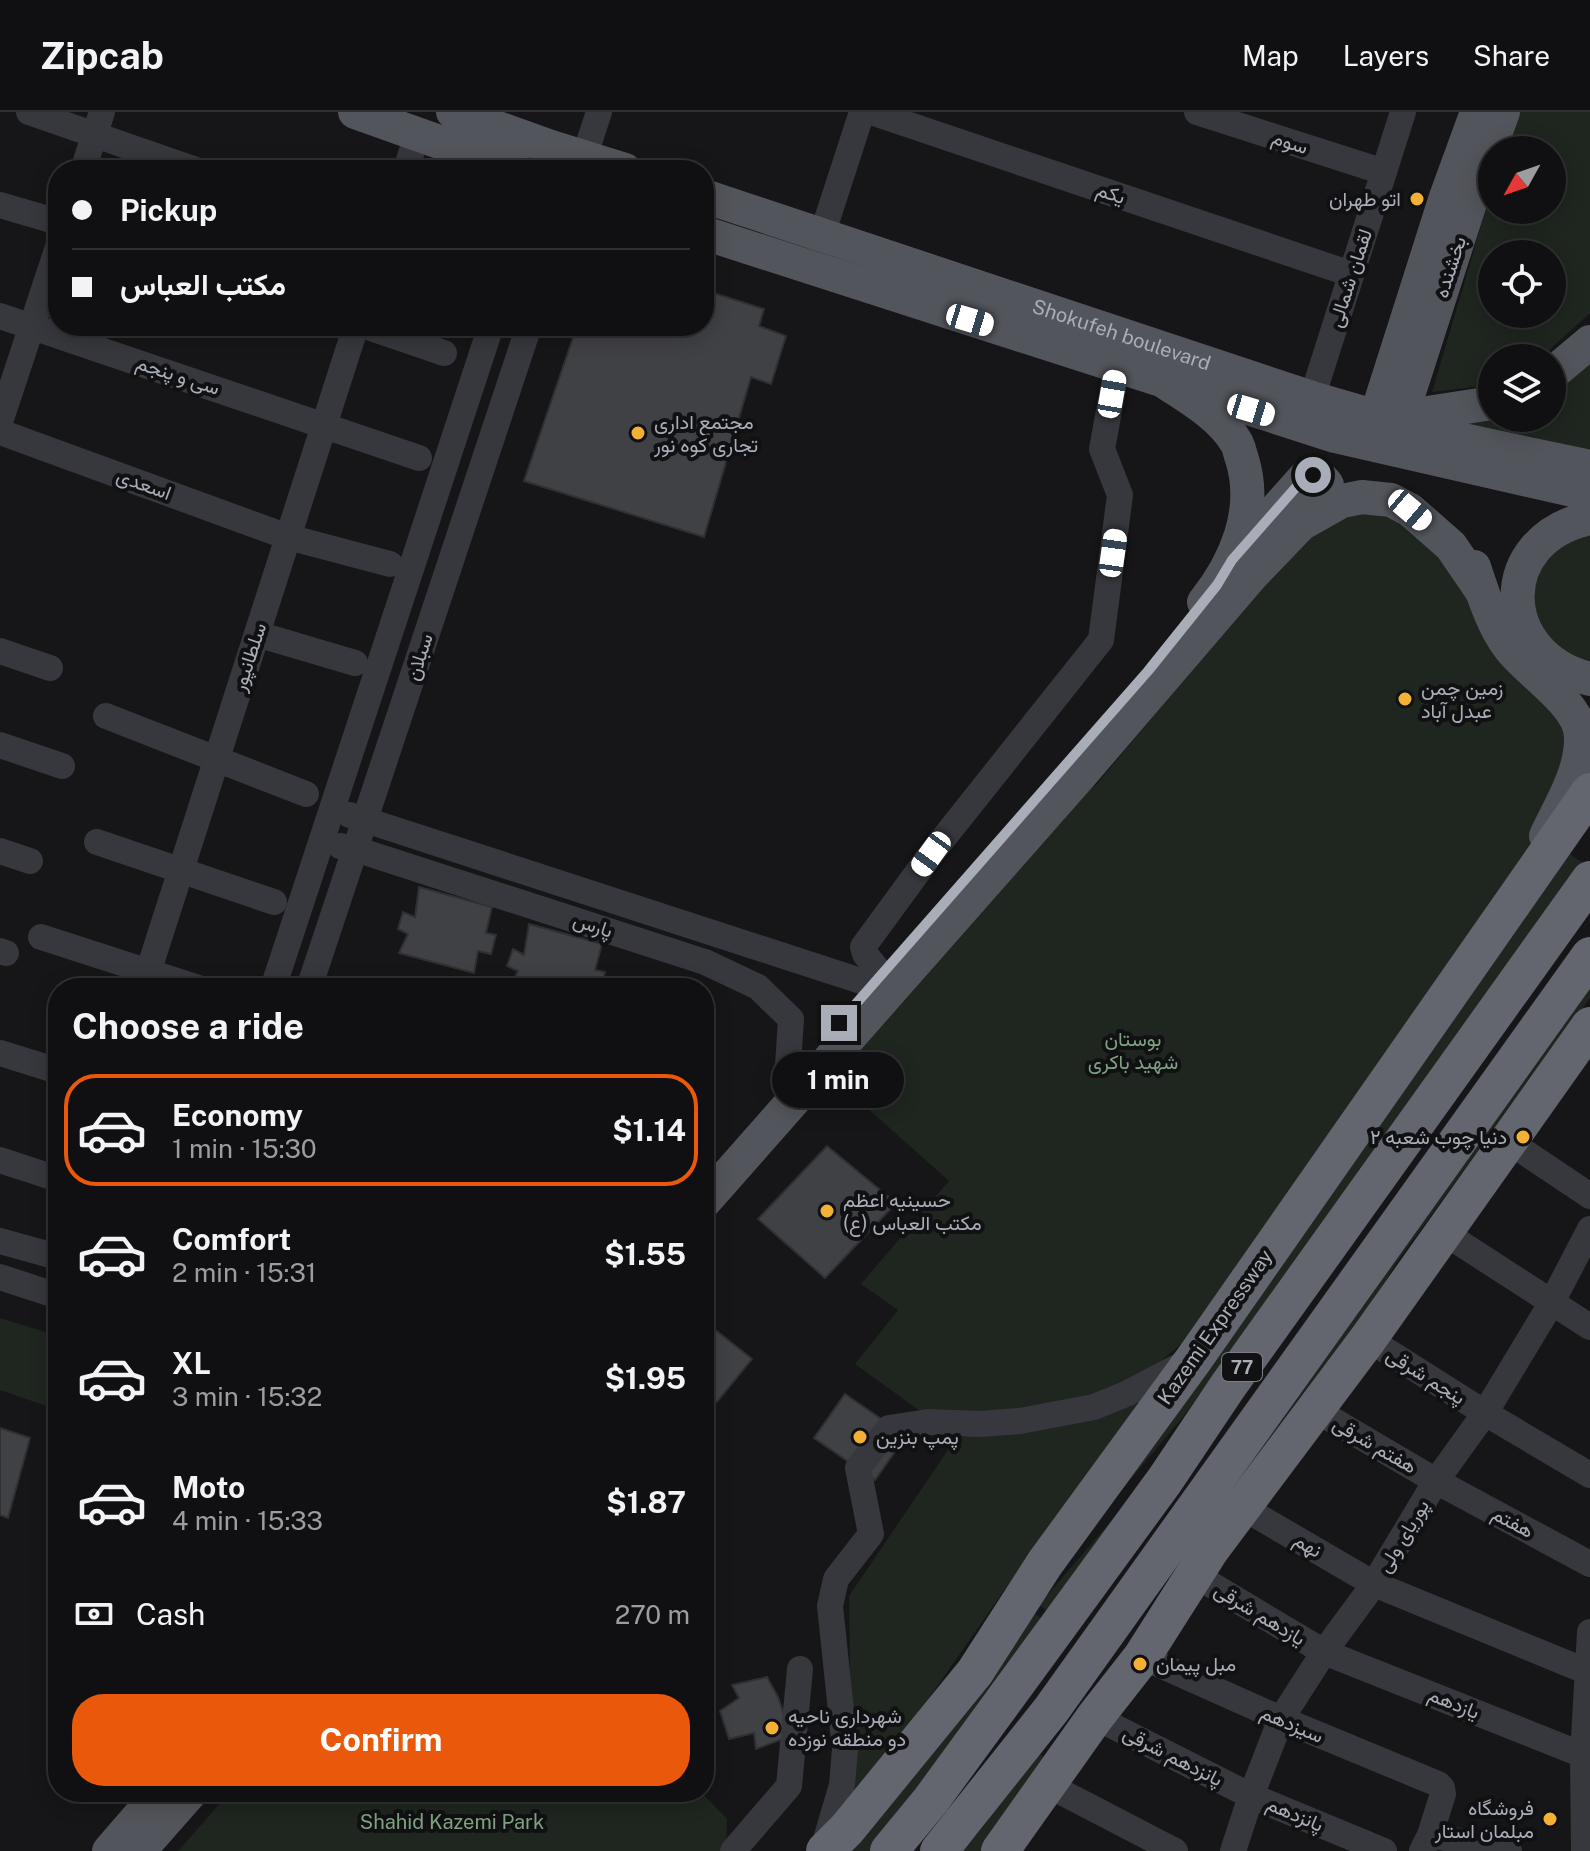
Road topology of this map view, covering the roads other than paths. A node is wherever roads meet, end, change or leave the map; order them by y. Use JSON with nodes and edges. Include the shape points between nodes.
{"nodes":[{"id":1,"x":29,"y":112,"type":"edge"},
{"id":2,"x":355,"y":112,"type":"edge"},
{"id":3,"x":453,"y":112,"type":"edge"},
{"id":4,"x":599,"y":112,"type":"edge"},
{"id":5,"x":862,"y":112,"type":"edge"},
{"id":6,"x":871,"y":112,"type":"edge"},
{"id":7,"x":1197,"y":112,"type":"edge"},
{"id":8,"x":1403,"y":112,"type":"edge"},
{"id":9,"x":1477,"y":112,"type":"edge"},
{"id":10,"x":1503,"y":112,"type":"edge"},
{"id":11,"x":98,"y":124,"type":"edge"},
{"id":12,"x":417,"y":135,"type":"junction"},
{"id":13,"x":547,"y":159,"type":"edge"},
{"id":14,"x":86,"y":160,"type":"edge"},
{"id":15,"x":175,"y":160,"type":"edge"},
{"id":16,"x":409,"y":160,"type":"edge"},
{"id":17,"x":489,"y":160,"type":"edge"},
{"id":18,"x":583,"y":160,"type":"edge"},
{"id":19,"x":1384,"y":172,"type":"junction"},
{"id":20,"x":714,"y":199,"type":"edge"},
{"id":21,"x":0,"y":205,"type":"edge"},
{"id":22,"x":48,"y":219,"type":"edge"},
{"id":23,"x":822,"y":235,"type":"junction"},
{"id":24,"x":714,"y":236,"type":"edge"},
{"id":25,"x":1351,"y":274,"type":"junction"},
{"id":26,"x":48,"y":277,"type":"edge"},
{"id":27,"x":0,"y":316,"type":"edge"},
{"id":28,"x":32,"y":326,"type":"junction"},
{"id":29,"x":48,"y":331,"type":"edge"},
{"id":30,"x":62,"y":336,"type":"edge"},
{"id":31,"x":353,"y":336,"type":"edge"},
{"id":32,"x":394,"y":336,"type":"edge"},
{"id":33,"x":488,"y":336,"type":"edge"},
{"id":34,"x":526,"y":336,"type":"edge"},
{"id":35,"x":1590,"y":342,"type":"edge"},
{"id":36,"x":444,"y":353,"type":"dead end"},
{"id":37,"x":1566,"y":362,"type":"edge"},
{"id":38,"x":1117,"y":367,"type":"junction"},
{"id":39,"x":1165,"y":382,"type":"junction"},
{"id":40,"x":1312,"y":398,"type":"junction"},
{"id":41,"x":1478,"y":405,"type":"edge"},
{"id":42,"x":1388,"y":420,"type":"junction"},
{"id":43,"x":0,"y":422,"type":"edge"},
{"id":44,"x":323,"y":427,"type":"junction"},
{"id":45,"x":0,"y":432,"type":"edge"},
{"id":46,"x":1335,"y":436,"type":"junction"},
{"id":47,"x":419,"y":458,"type":"dead end"},
{"id":48,"x":1590,"y":467,"type":"edge"},
{"id":49,"x":1590,"y":494,"type":"edge"},
{"id":50,"x":1590,"y":518,"type":"edge"},
{"id":51,"x":1301,"y":524,"type":"junction"},
{"id":52,"x":288,"y":537,"type":"junction"},
{"id":53,"x":1232,"y":560,"type":"junction"},
{"id":54,"x":390,"y":564,"type":"dead end"},
{"id":55,"x":1481,"y":590,"type":"junction"},
{"id":56,"x":257,"y":634,"type":"junction"},
{"id":57,"x":0,"y":651,"type":"edge"},
{"id":58,"x":355,"y":663,"type":"dead end"},
{"id":59,"x":50,"y":668,"type":"dead end"},
{"id":60,"x":1590,"y":679,"type":"edge"},
{"id":61,"x":106,"y":716,"type":"dead end"},
{"id":62,"x":0,"y":745,"type":"edge"},
{"id":63,"x":217,"y":758,"type":"junction"},
{"id":64,"x":62,"y":766,"type":"dead end"},
{"id":65,"x":1590,"y":792,"type":"edge"},
{"id":66,"x":306,"y":794,"type":"dead end"},
{"id":67,"x":331,"y":810,"type":"junction"},
{"id":68,"x":365,"y":819,"type":"junction"},
{"id":69,"x":97,"y":842,"type":"dead end"},
{"id":70,"x":320,"y":843,"type":"junction"},
{"id":71,"x":355,"y":849,"type":"junction"},
{"id":72,"x":0,"y":851,"type":"edge"},
{"id":73,"x":30,"y":861,"type":"dead end"},
{"id":74,"x":181,"y":870,"type":"junction"},
{"id":75,"x":1590,"y":880,"type":"edge"},
{"id":76,"x":1522,"y":892,"type":"junction"},
{"id":77,"x":274,"y":902,"type":"dead end"},
{"id":78,"x":717,"y":934,"type":"junction"},
{"id":79,"x":41,"y":937,"type":"dead end"},
{"id":80,"x":1590,"y":956,"type":"edge"},
{"id":81,"x":705,"y":962,"type":"junction"},
{"id":82,"x":141,"y":978,"type":"edge"},
{"id":83,"x":147,"y":978,"type":"edge"},
{"id":84,"x":276,"y":978,"type":"edge"},
{"id":85,"x":312,"y":978,"type":"edge"},
{"id":86,"x":881,"y":985,"type":"junction"},
{"id":87,"x":1590,"y":999,"type":"edge"},
{"id":88,"x":1590,"y":1026,"type":"edge"},
{"id":89,"x":0,"y":1053,"type":"edge"},
{"id":90,"x":48,"y":1068,"type":"edge"},
{"id":91,"x":787,"y":1081,"type":"junction"},
{"id":92,"x":1496,"y":1087,"type":"junction"},
{"id":93,"x":1508,"y":1141,"type":"junction"},
{"id":94,"x":0,"y":1160,"type":"edge"},
{"id":95,"x":714,"y":1164,"type":"edge"},
{"id":96,"x":48,"y":1176,"type":"edge"},
{"id":97,"x":714,"y":1190,"type":"edge"},
{"id":98,"x":1590,"y":1196,"type":"edge"},
{"id":99,"x":1590,"y":1229,"type":"edge"},
{"id":100,"x":1443,"y":1232,"type":"junction"},
{"id":101,"x":0,"y":1241,"type":"edge"},
{"id":102,"x":48,"y":1253,"type":"edge"},
{"id":103,"x":0,"y":1277,"type":"edge"},
{"id":104,"x":48,"y":1293,"type":"edge"},
{"id":105,"x":1552,"y":1302,"type":"junction"},
{"id":106,"x":1590,"y":1327,"type":"edge"},
{"id":107,"x":1368,"y":1339,"type":"junction"},
{"id":108,"x":1194,"y":1359,"type":"junction"},
{"id":109,"x":1228,"y":1386,"type":"junction"},
{"id":110,"x":1314,"y":1409,"type":"junction"},
{"id":111,"x":1485,"y":1413,"type":"junction"},
{"id":112,"x":1282,"y":1453,"type":"junction"},
{"id":113,"x":1590,"y":1475,"type":"edge"},
{"id":114,"x":1436,"y":1481,"type":"junction"},
{"id":115,"x":1242,"y":1507,"type":"junction"},
{"id":116,"x":1590,"y":1564,"type":"edge"},
{"id":117,"x":1195,"y":1575,"type":"junction"},
{"id":118,"x":1374,"y":1584,"type":"junction"},
{"id":119,"x":1590,"y":1632,"type":"edge"},
{"id":120,"x":1324,"y":1652,"type":"junction"},
{"id":121,"x":1142,"y":1657,"type":"junction"},
{"id":122,"x":800,"y":1669,"type":"dead end"},
{"id":123,"x":975,"y":1672,"type":"junction"},
{"id":124,"x":1588,"y":1672,"type":"junction"},
{"id":125,"x":1051,"y":1710,"type":"junction"},
{"id":126,"x":1588,"y":1712,"type":"edge"},
{"id":127,"x":1095,"y":1717,"type":"junction"},
{"id":128,"x":1281,"y":1719,"type":"junction"},
{"id":129,"x":1583,"y":1755,"type":"junction"},
{"id":130,"x":1046,"y":1784,"type":"junction"},
{"id":131,"x":1251,"y":1796,"type":"junction"},
{"id":132,"x":152,"y":1802,"type":"edge"},
{"id":133,"x":182,"y":1802,"type":"edge"},
{"id":134,"x":1426,"y":1843,"type":"edge"},
{"id":135,"x":109,"y":1851,"type":"edge"},
{"id":136,"x":139,"y":1851,"type":"edge"},
{"id":137,"x":733,"y":1851,"type":"edge"},
{"id":138,"x":824,"y":1851,"type":"edge"},
{"id":139,"x":889,"y":1851,"type":"edge"},
{"id":140,"x":939,"y":1851,"type":"edge"},
{"id":141,"x":1002,"y":1851,"type":"edge"},
{"id":142,"x":1175,"y":1851,"type":"edge"},
{"id":143,"x":1233,"y":1851,"type":"edge"},
{"id":144,"x":1384,"y":1851,"type":"edge"},
{"id":145,"x":1509,"y":1851,"type":"edge"},
{"id":146,"x":1584,"y":1851,"type":"edge"}],
"edges":[{"from":1,"to":11,"type":"street"},
{"from":2,"to":12,"type":"main road"},
{"from":3,"to":13,"type":"main road"},
{"from":4,"to":18,"type":"street"},
{"from":5,"to":23,"type":"street"},
{"from":6,"to":25,"type":"street","name":"یکم"},
{"from":7,"to":19,"type":"street","name":"سوم"},
{"from":8,"to":19,"type":"street","name":"لقمان شمالی"},
{"from":9,"to":42,"type":"main road","name":"بخشنده","via":[[1446,197]]},
{"from":10,"to":42,"type":"main road","name":"بخشنده"},
{"from":11,"to":14,"type":"street"},
{"from":11,"to":15,"type":"street"},
{"from":12,"to":16,"type":"street"},
{"from":12,"to":17,"type":"main road"},
{"from":19,"to":25,"type":"street","name":"لقمان شمالی"},
{"from":20,"to":23,"type":"main road","name":"Shokufeh boulevard"},
{"from":21,"to":22,"type":"street"},
{"from":23,"to":40,"type":"main road","name":"Shokufeh boulevard"},
{"from":24,"to":38,"type":"main road","name":"Shokufeh boulevard"},
{"from":25,"to":40,"type":"street","name":"لقمان شمالی"},
{"from":26,"to":28,"type":"street"},
{"from":27,"to":28,"type":"street","name":"سی و پنجم"},
{"from":28,"to":29,"type":"street","name":"سی و پنجم"},
{"from":28,"to":43,"type":"street"},
{"from":30,"to":44,"type":"street","name":"سی و پنجم"},
{"from":31,"to":44,"type":"street","name":"سلطانپور"},
{"from":32,"to":36,"type":"street"},
{"from":33,"to":67,"type":"street","name":"سبلان"},
{"from":34,"to":68,"type":"street","name":"سبلان"},
{"from":35,"to":37,"type":"main road"},
{"from":38,"to":39,"type":"main road","name":"Shokufeh boulevard"},
{"from":38,"to":86,"type":"street","via":[[1102,449],[1120,495],[1101,640],[863,947]]},
{"from":39,"to":46,"type":"main road","name":"Shokufeh boulevard"},
{"from":39,"to":53,"type":"main road","via":[[1197,403],[1237,442],[1249,481],[1246,516]]},
{"from":40,"to":42,"type":"main road","name":"Shokufeh boulevard"},
{"from":41,"to":42,"type":"main road"},
{"from":42,"to":48,"type":"main road","name":"Shokufeh boulevard"},
{"from":44,"to":47,"type":"street"},
{"from":44,"to":52,"type":"street","name":"سلطانپور"},
{"from":45,"to":52,"type":"street","name":"اسعدی"},
{"from":46,"to":49,"type":"main road","name":"Shokufeh boulevard"},
{"from":46,"to":55,"type":"main road","via":[[1427,496],[1447,516],[1462,538]]},
{"from":50,"to":60,"type":"main road","via":[[1556,529],[1538,543],[1518,584],[1518,609],[1542,656],[1569,674]]},
{"from":51,"to":53,"type":"main road","via":[[1324,497],[1327,485],[1322,478],[1305,477]]},
{"from":51,"to":55,"type":"main road","via":[[1342,501],[1391,500],[1451,546]]},
{"from":51,"to":86,"type":"main road","via":[[1083,772]]},
{"from":52,"to":54,"type":"street"},
{"from":52,"to":56,"type":"street","name":"سلطانپور"},
{"from":53,"to":86,"type":"main road","via":[[1148,671]]},
{"from":55,"to":76,"type":"main road","via":[[1509,648],[1577,718],[1582,734],[1577,769]]},
{"from":56,"to":58,"type":"street"},
{"from":56,"to":63,"type":"street","name":"سلطانپور"},
{"from":57,"to":59,"type":"street"},
{"from":61,"to":63,"type":"street"},
{"from":62,"to":64,"type":"street"},
{"from":63,"to":66,"type":"street"},
{"from":63,"to":74,"type":"street","name":"سلطانپور"},
{"from":65,"to":76,"type":"highway","name":"Kazemi Expressway"},
{"from":67,"to":68,"type":"street","name":"پارس"},
{"from":67,"to":70,"type":"street","name":"سبلان"},
{"from":68,"to":71,"type":"street","name":"سبلان"},
{"from":68,"to":78,"type":"street","name":"پارس"},
{"from":69,"to":74,"type":"street"},
{"from":70,"to":71,"type":"street","name":"پارس"},
{"from":70,"to":84,"type":"street","name":"سبلان"},
{"from":71,"to":81,"type":"street","name":"پارس"},
{"from":71,"to":85,"type":"street","name":"سبلان"},
{"from":72,"to":73,"type":"street"},
{"from":74,"to":77,"type":"street"},
{"from":74,"to":83,"type":"street","name":"سلطانپور"},
{"from":75,"to":109,"type":"highway","number":"77"},
{"from":76,"to":108,"type":"highway","name":"Kazemi Expressway"},
{"from":78,"to":81,"type":"street"},
{"from":78,"to":86,"type":"street","name":"پارس"},
{"from":79,"to":82,"type":"street"},
{"from":80,"to":92,"type":"highway","number":"77"},
{"from":81,"to":91,"type":"street","name":"پارس","via":[[758,987],[791,1019]]},
{"from":86,"to":91,"type":"main road"},
{"from":86,"to":97,"type":"main road"},
{"from":87,"to":92,"type":"highway","via":[[1526,1076]]},
{"from":88,"to":93,"type":"highway"},
{"from":89,"to":90,"type":"street"},
{"from":91,"to":95,"type":"main road"},
{"from":92,"to":125,"type":"highway","number":"77"},
{"from":93,"to":98,"type":"street"},
{"from":93,"to":100,"type":"highway"},
{"from":94,"to":96,"type":"street"},
{"from":99,"to":105,"type":"street","name":"پوریای ولی"},
{"from":100,"to":105,"type":"street"},
{"from":100,"to":107,"type":"highway"},
{"from":101,"to":102,"type":"street"},
{"from":103,"to":104,"type":"street"},
{"from":105,"to":106,"type":"street"},
{"from":105,"to":111,"type":"street","name":"پوریای ولی"},
{"from":107,"to":110,"type":"highway"},
{"from":107,"to":111,"type":"street","name":"پنجم شرقی"},
{"from":108,"to":123,"type":"highway","name":"Kazemi Expressway","via":[[1045,1563]]},
{"from":108,"to":138,"type":"street","via":[[1094,1407],[1020,1421],[889,1428],[858,1468],[871,1534],[836,1579],[830,1606],[845,1749],[842,1785]]},
{"from":109,"to":123,"type":"highway","via":[[1161,1454]]},
{"from":109,"to":139,"type":"highway","number":"77","via":[[1165,1480]]},
{"from":110,"to":112,"type":"highway"},
{"from":110,"to":114,"type":"street","name":"هفتم شرقی"},
{"from":111,"to":113,"type":"street","name":"پنجم شرقی"},
{"from":111,"to":114,"type":"street","name":"پوریای ولی"},
{"from":112,"to":115,"type":"highway"},
{"from":112,"to":125,"type":"highway","via":[[1230,1504],[1099,1674]]},
{"from":114,"to":116,"type":"street","name":"هفتم"},
{"from":114,"to":118,"type":"street","name":"پوریای ولی"},
{"from":115,"to":117,"type":"highway"},
{"from":115,"to":118,"type":"street","name":"نهم"},
{"from":117,"to":120,"type":"street","name":"یازدهم شرقی"},
{"from":117,"to":121,"type":"highway"},
{"from":118,"to":120,"type":"street","name":"پوریای ولی"},
{"from":118,"to":124,"type":"street","name":"نهم"},
{"from":119,"to":124,"type":"street"},
{"from":120,"to":128,"type":"street","name":"پوریای ولی"},
{"from":120,"to":129,"type":"street","name":"یازدهم"},
{"from":121,"to":127,"type":"highway"},
{"from":121,"to":128,"type":"street","name":"سیزدهم"},
{"from":122,"to":137,"type":"street","via":[[789,1786]]},
{"from":123,"to":138,"type":"highway","name":"Kazemi Expressway"},
{"from":124,"to":126,"type":"street"},
{"from":125,"to":140,"type":"highway","number":"77"},
{"from":126,"to":129,"type":"street"},
{"from":127,"to":130,"type":"highway"},
{"from":127,"to":131,"type":"street","name":"پانزدهم شرقی"},
{"from":128,"to":131,"type":"street","name":"پوریای ولی"},
{"from":128,"to":134,"type":"street","name":"سیزدهم","via":[[1438,1784],[1442,1788]]},
{"from":129,"to":146,"type":"street"},
{"from":130,"to":141,"type":"highway"},
{"from":130,"to":142,"type":"street"},
{"from":131,"to":143,"type":"street","name":"پوریای ولی"},
{"from":131,"to":144,"type":"street","name":"پانزدهم"},
{"from":132,"to":135,"type":"main road"},
{"from":133,"to":136,"type":"main road"},
{"from":134,"to":145,"type":"street"}]}
